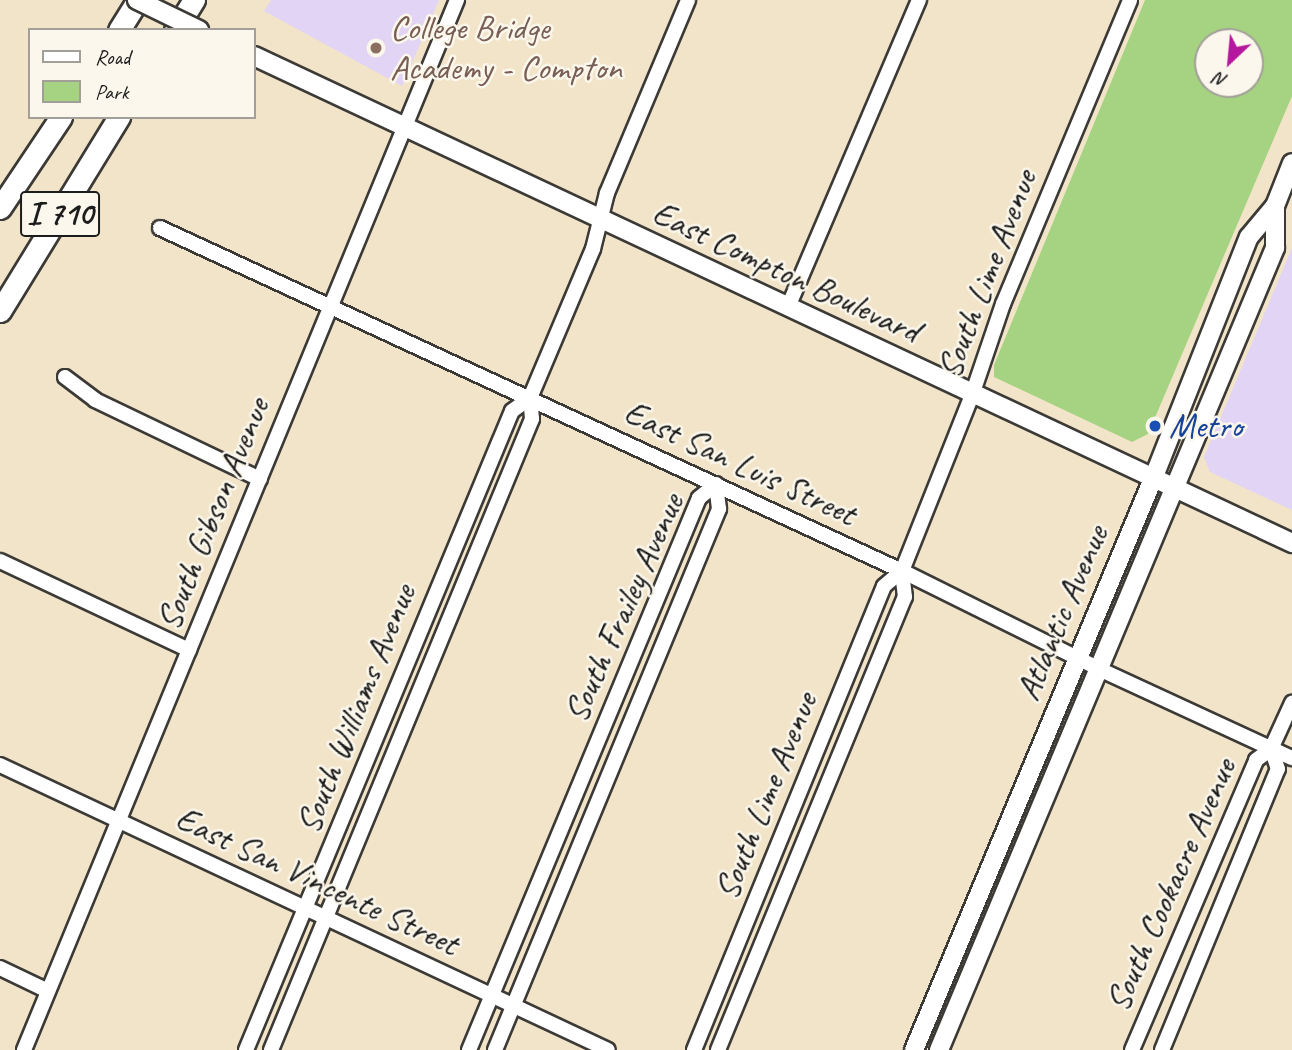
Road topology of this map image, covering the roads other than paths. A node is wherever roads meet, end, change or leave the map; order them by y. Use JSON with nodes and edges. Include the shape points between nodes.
{"nodes":[{"id":1,"x":138,"y":0,"type":"edge"},
{"id":2,"x":194,"y":0,"type":"edge"},
{"id":3,"x":457,"y":0,"type":"edge"},
{"id":4,"x":688,"y":0,"type":"edge"},
{"id":5,"x":919,"y":0,"type":"edge"},
{"id":6,"x":1130,"y":0,"type":"edge"},
{"id":7,"x":120,"y":28,"type":"edge"},
{"id":8,"x":176,"y":28,"type":"edge"},
{"id":9,"x":195,"y":28,"type":"edge"},
{"id":10,"x":256,"y":57,"type":"edge"},
{"id":11,"x":60,"y":119,"type":"edge"},
{"id":12,"x":119,"y":119,"type":"edge"},
{"id":13,"x":405,"y":127,"type":"junction"},
{"id":14,"x":1292,"y":163,"type":"edge"},
{"id":15,"x":1275,"y":206,"type":"junction"},
{"id":16,"x":0,"y":208,"type":"edge"},
{"id":17,"x":599,"y":217,"type":"junction"},
{"id":18,"x":160,"y":228,"type":"dead end"},
{"id":19,"x":330,"y":307,"type":"junction"},
{"id":20,"x":788,"y":307,"type":"junction"},
{"id":21,"x":0,"y":311,"type":"edge"},
{"id":22,"x":65,"y":377,"type":"dead end"},
{"id":23,"x":972,"y":395,"type":"junction"},
{"id":24,"x":530,"y":398,"type":"junction"},
{"id":25,"x":260,"y":479,"type":"junction"},
{"id":26,"x":1153,"y":479,"type":"junction"},
{"id":27,"x":716,"y":484,"type":"junction"},
{"id":28,"x":1173,"y":489,"type":"junction"},
{"id":29,"x":1292,"y":543,"type":"edge"},
{"id":30,"x":0,"y":561,"type":"edge"},
{"id":31,"x":902,"y":571,"type":"junction"},
{"id":32,"x":189,"y":650,"type":"junction"},
{"id":33,"x":1078,"y":658,"type":"junction"},
{"id":34,"x":1097,"y":668,"type":"junction"},
{"id":35,"x":1292,"y":703,"type":"edge"},
{"id":36,"x":1271,"y":748,"type":"junction"},
{"id":37,"x":1292,"y":758,"type":"edge"},
{"id":38,"x":0,"y":765,"type":"edge"},
{"id":39,"x":118,"y":821,"type":"junction"},
{"id":40,"x":306,"y":908,"type":"junction"},
{"id":41,"x":326,"y":918,"type":"junction"},
{"id":42,"x":0,"y":968,"type":"edge"},
{"id":43,"x":48,"y":991,"type":"junction"},
{"id":44,"x":492,"y":996,"type":"junction"},
{"id":45,"x":514,"y":1005,"type":"junction"},
{"id":46,"x":23,"y":1050,"type":"edge"},
{"id":47,"x":246,"y":1050,"type":"edge"},
{"id":48,"x":271,"y":1050,"type":"edge"},
{"id":49,"x":468,"y":1050,"type":"edge"},
{"id":50,"x":495,"y":1050,"type":"edge"},
{"id":51,"x":608,"y":1050,"type":"edge"},
{"id":52,"x":694,"y":1050,"type":"edge"},
{"id":53,"x":718,"y":1050,"type":"edge"},
{"id":54,"x":914,"y":1050,"type":"edge"},
{"id":55,"x":939,"y":1050,"type":"edge"},
{"id":56,"x":1132,"y":1050,"type":"edge"},
{"id":57,"x":1162,"y":1050,"type":"edge"}],
"edges":[{"from":1,"to":7,"type":"highway"},
{"from":1,"to":9,"type":"main road","bridge":true},
{"from":2,"to":8,"type":"highway"},
{"from":3,"to":13,"type":"street","name":"South Gibson Avenue"},
{"from":4,"to":17,"type":"street","name":"South Williams Avenue"},
{"from":5,"to":20,"type":"street"},
{"from":6,"to":23,"type":"street","name":"South Lime Avenue","via":[[1003,304]]},
{"from":10,"to":13,"type":"main road","name":"East Compton Boulevard"},
{"from":11,"to":16,"type":"highway","number":"I 710"},
{"from":12,"to":21,"type":"highway","number":"I 710"},
{"from":13,"to":17,"type":"main road","name":"East Compton Boulevard"},
{"from":13,"to":19,"type":"street","name":"South Gibson Avenue"},
{"from":14,"to":15,"type":"main road","name":"Atlantic Avenue"},
{"from":15,"to":26,"type":"main road","name":"Atlantic Avenue","via":[[1249,237]]},
{"from":15,"to":28,"type":"main road","name":"Atlantic Avenue","via":[[1275,248]]},
{"from":17,"to":20,"type":"main road","name":"East Compton Boulevard"},
{"from":17,"to":24,"type":"street","name":"South Williams Avenue","via":[[593,249]]},
{"from":18,"to":19,"type":"street","name":"East San Luis Street"},
{"from":19,"to":24,"type":"street","name":"East San Luis Street"},
{"from":19,"to":25,"type":"street","name":"South Gibson Avenue"},
{"from":20,"to":23,"type":"main road","name":"East Compton Boulevard"},
{"from":22,"to":25,"type":"street","via":[[95,400]]},
{"from":23,"to":26,"type":"main road","name":"East Compton Boulevard"},
{"from":23,"to":31,"type":"street","name":"South Lime Avenue"},
{"from":24,"to":27,"type":"street","name":"East San Luis Street"},
{"from":24,"to":40,"type":"street","name":"South Williams Avenue","via":[[512,411]]},
{"from":24,"to":41,"type":"street","name":"South Williams Avenue","via":[[532,419]]},
{"from":25,"to":32,"type":"street","name":"South Gibson Avenue"},
{"from":26,"to":28,"type":"main road","name":"East Compton Boulevard"},
{"from":26,"to":33,"type":"main road","name":"Atlantic Avenue"},
{"from":27,"to":31,"type":"street","name":"East San Luis Street"},
{"from":27,"to":44,"type":"street","name":"South Frailey Avenue","via":[[699,498]]},
{"from":27,"to":45,"type":"street","name":"South Frailey Avenue","via":[[719,509]]},
{"from":28,"to":29,"type":"main road","name":"East Compton Boulevard"},
{"from":28,"to":34,"type":"main road","name":"Atlantic Avenue"},
{"from":30,"to":32,"type":"street"},
{"from":31,"to":33,"type":"street","name":"East San Luis Street"},
{"from":31,"to":52,"type":"street","name":"South Lime Avenue","via":[[884,586]]},
{"from":31,"to":53,"type":"street","name":"South Lime Avenue","via":[[905,597]]},
{"from":32,"to":39,"type":"street","name":"South Gibson Avenue"},
{"from":33,"to":34,"type":"street","name":"East San Luis Street"},
{"from":33,"to":54,"type":"main road","name":"Atlantic Avenue"},
{"from":34,"to":36,"type":"street","name":"East San Luis Street"},
{"from":34,"to":55,"type":"main road","name":"Atlantic Avenue"},
{"from":35,"to":36,"type":"street","name":"South Cookacre Avenue"},
{"from":36,"to":37,"type":"street","name":"East San Luis Street"},
{"from":36,"to":56,"type":"street","name":"South Cookacre Avenue","via":[[1256,760]]},
{"from":36,"to":57,"type":"street","name":"South Cookacre Avenue","via":[[1278,769]]},
{"from":38,"to":39,"type":"street","name":"East San Vincente Street"},
{"from":39,"to":40,"type":"street","name":"East San Vincente Street"},
{"from":39,"to":43,"type":"street","name":"South Gibson Avenue"},
{"from":40,"to":41,"type":"street","name":"East San Vincente Street"},
{"from":40,"to":47,"type":"street","name":"South Williams Avenue"},
{"from":41,"to":44,"type":"street","name":"East San Vincente Street"},
{"from":41,"to":48,"type":"street","name":"South Williams Avenue"},
{"from":42,"to":43,"type":"street"},
{"from":43,"to":46,"type":"street","name":"South Gibson Avenue"},
{"from":44,"to":45,"type":"street","name":"East San Vincente Street"},
{"from":44,"to":49,"type":"street","name":"South Frailey Avenue"},
{"from":45,"to":50,"type":"street","name":"South Frailey Avenue"},
{"from":45,"to":51,"type":"street","name":"East San Vincente Street"}]}
